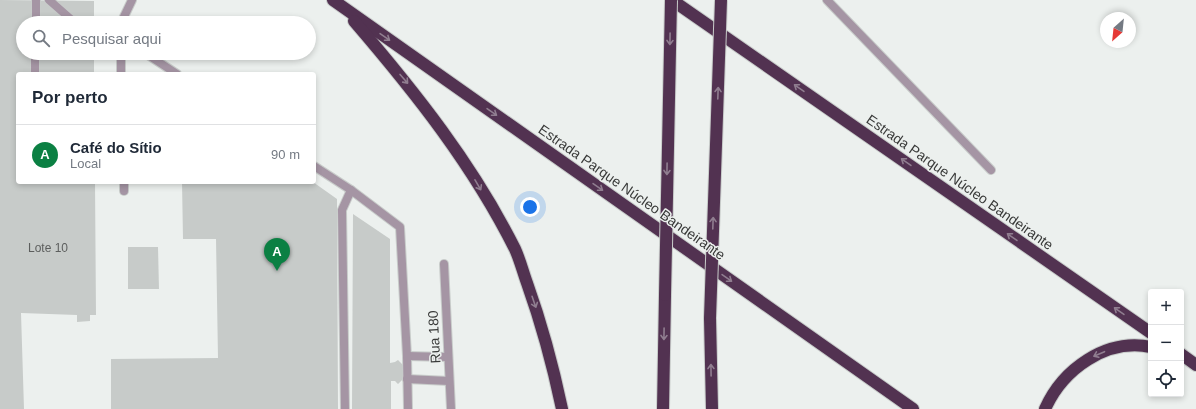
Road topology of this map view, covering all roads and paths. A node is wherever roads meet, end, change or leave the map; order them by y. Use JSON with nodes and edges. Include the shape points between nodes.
{"nodes":[{"id":1,"x":36,"y":0,"type":"edge"},
{"id":2,"x":49,"y":0,"type":"edge"},
{"id":3,"x":132,"y":0,"type":"edge"},
{"id":4,"x":672,"y":0,"type":"edge"},
{"id":5,"x":721,"y":0,"type":"edge"},
{"id":6,"x":827,"y":0,"type":"edge"},
{"id":7,"x":337,"y":3,"type":"edge"},
{"id":8,"x":36,"y":16,"type":"edge"},
{"id":9,"x":67,"y":16,"type":"edge"},
{"id":10,"x":124,"y":16,"type":"edge"},
{"id":11,"x":35,"y":60,"type":"edge"},
{"id":12,"x":120,"y":60,"type":"edge"},
{"id":13,"x":156,"y":60,"type":"edge"},
{"id":14,"x":35,"y":72,"type":"edge"},
{"id":15,"x":121,"y":72,"type":"edge"},
{"id":16,"x":174,"y":72,"type":"edge"},
{"id":17,"x":316,"y":167,"type":"edge"},
{"id":18,"x":991,"y":170,"type":"dead end"},
{"id":19,"x":351,"y":190,"type":"junction"},
{"id":20,"x":444,"y":264,"type":"dead end"},
{"id":21,"x":1148,"y":331,"type":"edge"},
{"id":22,"x":1148,"y":347,"type":"edge"},
{"id":23,"x":407,"y":356,"type":"junction"},
{"id":24,"x":447,"y":357,"type":"junction"},
{"id":25,"x":1184,"y":357,"type":"edge"},
{"id":26,"x":1194,"y":364,"type":"edge"},
{"id":27,"x":407,"y":380,"type":"junction"},
{"id":28,"x":450,"y":381,"type":"junction"},
{"id":29,"x":345,"y":409,"type":"edge"},
{"id":30,"x":408,"y":409,"type":"edge"},
{"id":31,"x":451,"y":409,"type":"edge"},
{"id":32,"x":562,"y":409,"type":"edge"},
{"id":33,"x":663,"y":409,"type":"edge"},
{"id":34,"x":712,"y":409,"type":"edge"},
{"id":35,"x":914,"y":409,"type":"edge"},
{"id":36,"x":1045,"y":409,"type":"edge"}],
"edges":[{"from":1,"to":8,"type":"lane"},
{"from":2,"to":9,"type":"lane"},
{"from":3,"to":10,"type":"lane"},
{"from":21,"to":4,"type":"highway","name":"Estrada Parque Núcleo Bandeirante","one_way":true},
{"from":4,"to":33,"type":"highway","one_way":true,"bridge":true},
{"from":34,"to":5,"type":"highway","one_way":true,"bridge":true,"via":[[710,318]]},
{"from":6,"to":18,"type":"lane"},
{"from":7,"to":32,"type":"highway","one_way":true,"via":[[409,85],[465,161],[515,250],[552,360]]},
{"from":7,"to":35,"type":"highway","name":"Estrada Parque Núcleo Bandeirante","one_way":true},
{"from":11,"to":14,"type":"lane"},
{"from":12,"to":15,"type":"lane"},
{"from":13,"to":16,"type":"lane"},
{"from":17,"to":19,"type":"lane"},
{"from":19,"to":23,"type":"lane","via":[[400,227]]},
{"from":19,"to":29,"type":"lane","via":[[342,210]]},
{"from":20,"to":24,"type":"lane","name":"Rua 180"},
{"from":22,"to":36,"type":"highway","one_way":true,"via":[[1113,349],[1083,362],[1058,386]]},
{"from":23,"to":24,"type":"lane"},
{"from":23,"to":27,"type":"lane"},
{"from":24,"to":28,"type":"lane","name":"Rua 180"},
{"from":25,"to":26,"type":"highway"},
{"from":27,"to":28,"type":"lane"},
{"from":27,"to":30,"type":"lane"},
{"from":28,"to":31,"type":"lane","name":"Rua 180"}]}
